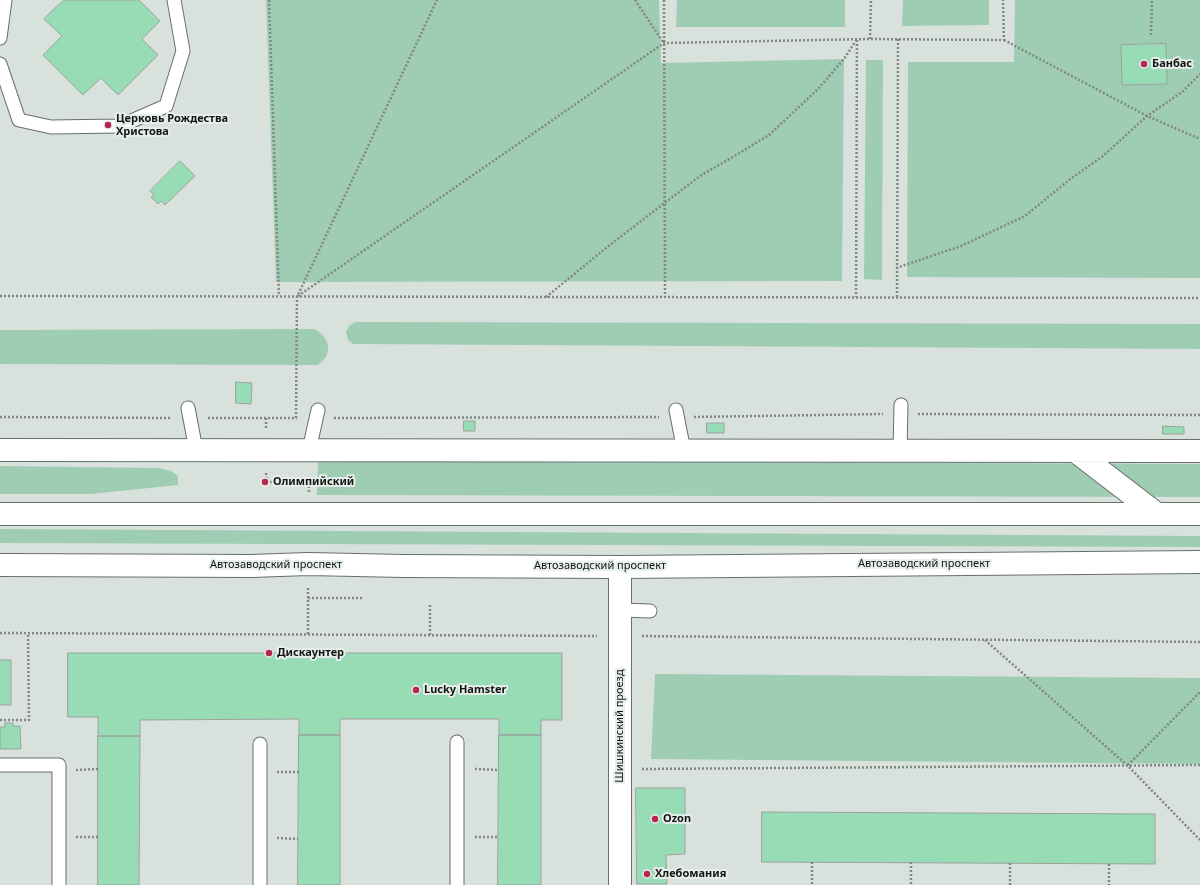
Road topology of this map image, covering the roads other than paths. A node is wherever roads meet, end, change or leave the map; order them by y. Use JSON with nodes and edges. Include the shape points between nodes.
{"nodes":[{"id":1,"x":174,"y":0,"type":"edge"},
{"id":2,"x":3,"y":4,"type":"edge"},
{"id":3,"x":0,"y":38,"type":"edge"},
{"id":4,"x":0,"y":64,"type":"edge"},
{"id":5,"x":900,"y":409,"type":"road end"},
{"id":6,"x":188,"y":413,"type":"road end"},
{"id":7,"x":677,"y":413,"type":"road end"},
{"id":8,"x":318,"y":414,"type":"road end"},
{"id":9,"x":0,"y":450,"type":"edge"},
{"id":10,"x":196,"y":450,"type":"junction"},
{"id":11,"x":309,"y":450,"type":"junction"},
{"id":12,"x":684,"y":451,"type":"junction"},
{"id":13,"x":900,"y":451,"type":"junction"},
{"id":14,"x":1075,"y":451,"type":"junction"},
{"id":15,"x":1200,"y":451,"type":"edge"},
{"id":16,"x":0,"y":514,"type":"edge"},
{"id":17,"x":1157,"y":514,"type":"junction"},
{"id":18,"x":1200,"y":514,"type":"edge"},
{"id":19,"x":1200,"y":562,"type":"edge"},
{"id":20,"x":0,"y":565,"type":"edge"},
{"id":21,"x":620,"y":567,"type":"junction"},
{"id":22,"x":650,"y":611,"type":"dead end"},
{"id":23,"x":616,"y":616,"type":"junction"},
{"id":24,"x":458,"y":742,"type":"dead end"},
{"id":25,"x":260,"y":744,"type":"dead end"},
{"id":26,"x":0,"y":765,"type":"edge"},
{"id":27,"x":58,"y":885,"type":"edge"},
{"id":28,"x":260,"y":885,"type":"edge"},
{"id":29,"x":457,"y":885,"type":"edge"},
{"id":30,"x":620,"y":885,"type":"edge"}],
"edges":[{"from":1,"to":4,"type":"lane","via":[[183,51],[166,106],[120,126],[51,128],[19,120]]},
{"from":2,"to":3,"type":"lane"},
{"from":5,"to":13,"type":"lane"},
{"from":6,"to":10,"type":"lane"},
{"from":7,"to":12,"type":"lane"},
{"from":8,"to":11,"type":"lane"},
{"from":9,"to":10,"type":"street"},
{"from":10,"to":11,"type":"street"},
{"from":11,"to":12,"type":"street"},
{"from":12,"to":13,"type":"street"},
{"from":13,"to":14,"type":"street"},
{"from":14,"to":15,"type":"street"},
{"from":14,"to":17,"type":"street"},
{"from":16,"to":17,"type":"street"},
{"from":17,"to":18,"type":"street"},
{"from":19,"to":21,"type":"street","name":"Автозаводский проспект"},
{"from":20,"to":21,"type":"street","name":"Автозаводский проспект"},
{"from":21,"to":23,"type":"street","name":"Шишкинский проезд"},
{"from":22,"to":23,"type":"lane"},
{"from":23,"to":30,"type":"street","name":"Шишкинский проезд"},
{"from":24,"to":29,"type":"lane"},
{"from":25,"to":28,"type":"lane"},
{"from":26,"to":27,"type":"lane","via":[[59,765]]}]}
